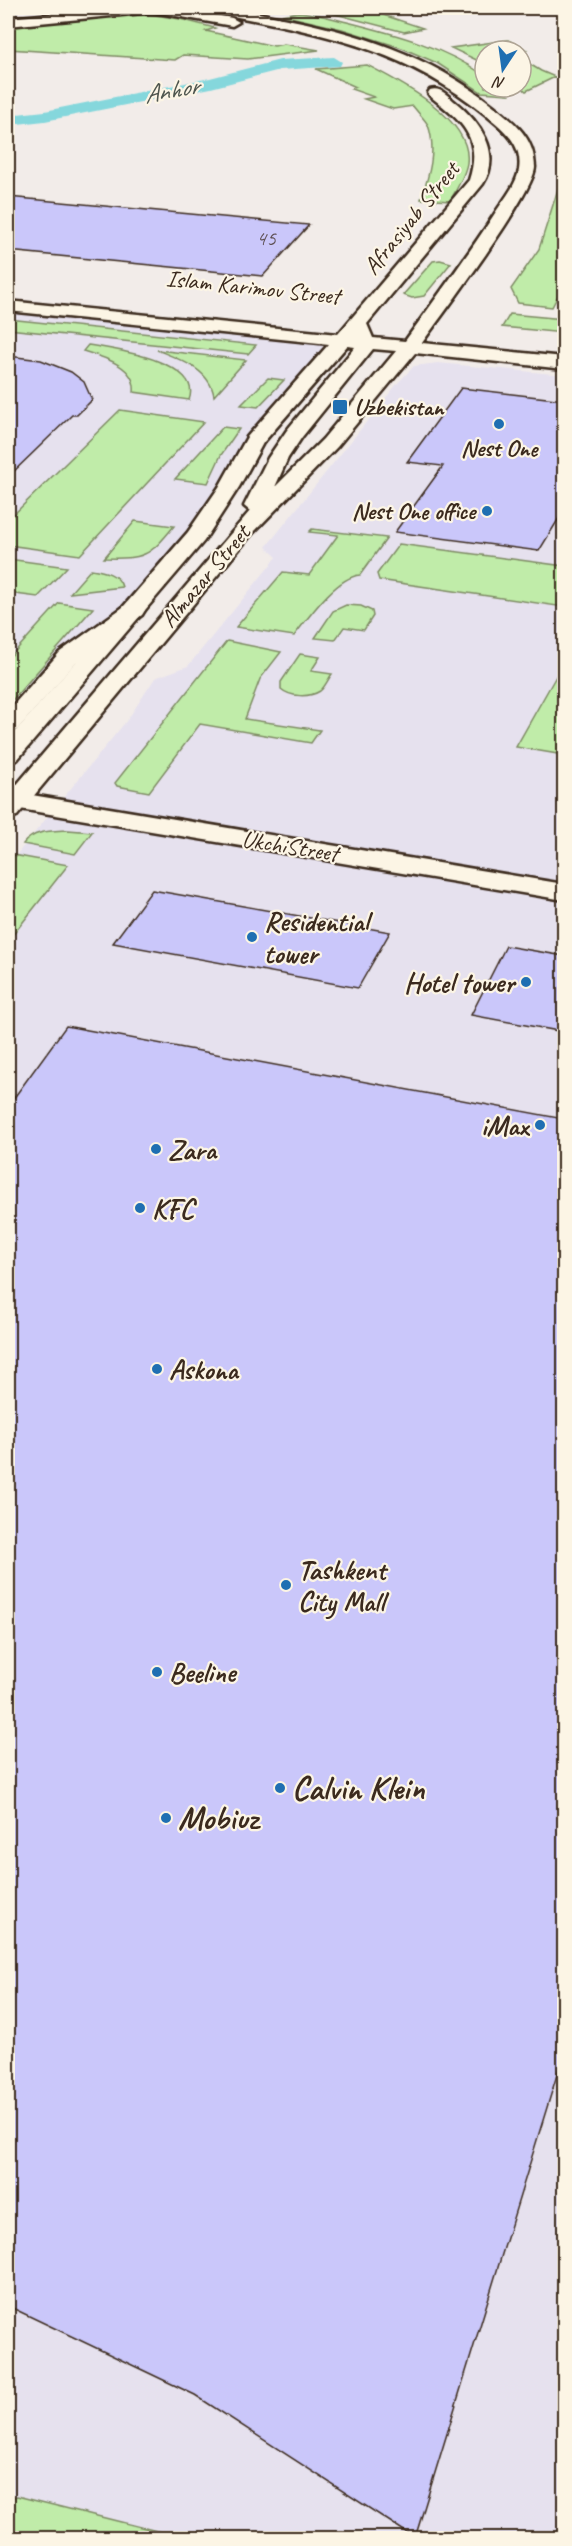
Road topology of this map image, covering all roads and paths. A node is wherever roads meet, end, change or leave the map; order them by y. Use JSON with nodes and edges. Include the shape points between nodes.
{"nodes":[{"id":1,"x":110,"y":8,"type":"edge"},
{"id":2,"x":154,"y":8,"type":"edge"},
{"id":3,"x":212,"y":8,"type":"edge"},
{"id":4,"x":271,"y":8,"type":"edge"},
{"id":5,"x":8,"y":21,"type":"edge"},
{"id":6,"x":298,"y":24,"type":"junction"},
{"id":7,"x":401,"y":72,"type":"dead end"},
{"id":8,"x":418,"y":82,"type":"dead end"},
{"id":9,"x":8,"y":289,"type":"edge"},
{"id":10,"x":118,"y":300,"type":"dead end"},
{"id":11,"x":8,"y":306,"type":"edge"},
{"id":12,"x":335,"y":321,"type":"dead end"},
{"id":13,"x":358,"y":323,"type":"junction"},
{"id":14,"x":380,"y":325,"type":"dead end"},
{"id":15,"x":402,"y":327,"type":"dead end"},
{"id":16,"x":424,"y":329,"type":"junction"},
{"id":17,"x":445,"y":331,"type":"dead end"},
{"id":18,"x":342,"y":340,"type":"junction"},
{"id":19,"x":366,"y":343,"type":"junction"},
{"id":20,"x":410,"y":347,"type":"junction"},
{"id":21,"x":564,"y":363,"type":"edge"},
{"id":22,"x":243,"y":530,"type":"junction"},
{"id":23,"x":134,"y":609,"type":"junction"},
{"id":24,"x":8,"y":725,"type":"edge"},
{"id":25,"x":8,"y":755,"type":"edge"},
{"id":26,"x":10,"y":804,"type":"edge"},
{"id":27,"x":564,"y":892,"type":"edge"}],
"edges":[{"from":1,"to":5,"type":"main road"},
{"from":2,"to":5,"type":"main road"},
{"from":2,"to":7,"type":"main road","via":[[323,42]]},
{"from":3,"to":6,"type":"main road"},
{"from":4,"to":6,"type":"main road"},
{"from":6,"to":16,"type":"main road","via":[[392,51],[431,70],[485,105],[523,142],[527,170],[523,182]]},
{"from":8,"to":13,"type":"main road","name":"Afrasiyab Street","via":[[476,130],[484,166],[465,197]]},
{"from":9,"to":10,"type":"main road"},
{"from":11,"to":18,"type":"main road","name":"Islam Karimov Street"},
{"from":12,"to":13,"type":"main road","name":"Islam Karimov Street"},
{"from":13,"to":14,"type":"main road","name":"Islam Karimov Street"},
{"from":13,"to":18,"type":"main road","name":"Afrasiyab Street"},
{"from":13,"to":19,"type":"main road"},
{"from":15,"to":16,"type":"main road"},
{"from":16,"to":17,"type":"main road"},
{"from":16,"to":20,"type":"main road"},
{"from":18,"to":19,"type":"main road","name":"Islam Karimov Street"},
{"from":18,"to":23,"type":"main road","via":[[254,441],[202,528]]},
{"from":19,"to":20,"type":"main road","name":"Islam Karimov Street"},
{"from":19,"to":22,"type":"main road","via":[[286,446]]},
{"from":20,"to":21,"type":"main road"},
{"from":20,"to":22,"type":"main road","name":"Almazar Street","via":[[330,443]]},
{"from":22,"to":26,"type":"main road","name":"Almazar Street"},
{"from":23,"to":24,"type":"main road","via":[[68,657]]},
{"from":23,"to":25,"type":"main road"},
{"from":26,"to":27,"type":"main road","name":"UkchiStreet"}]}
